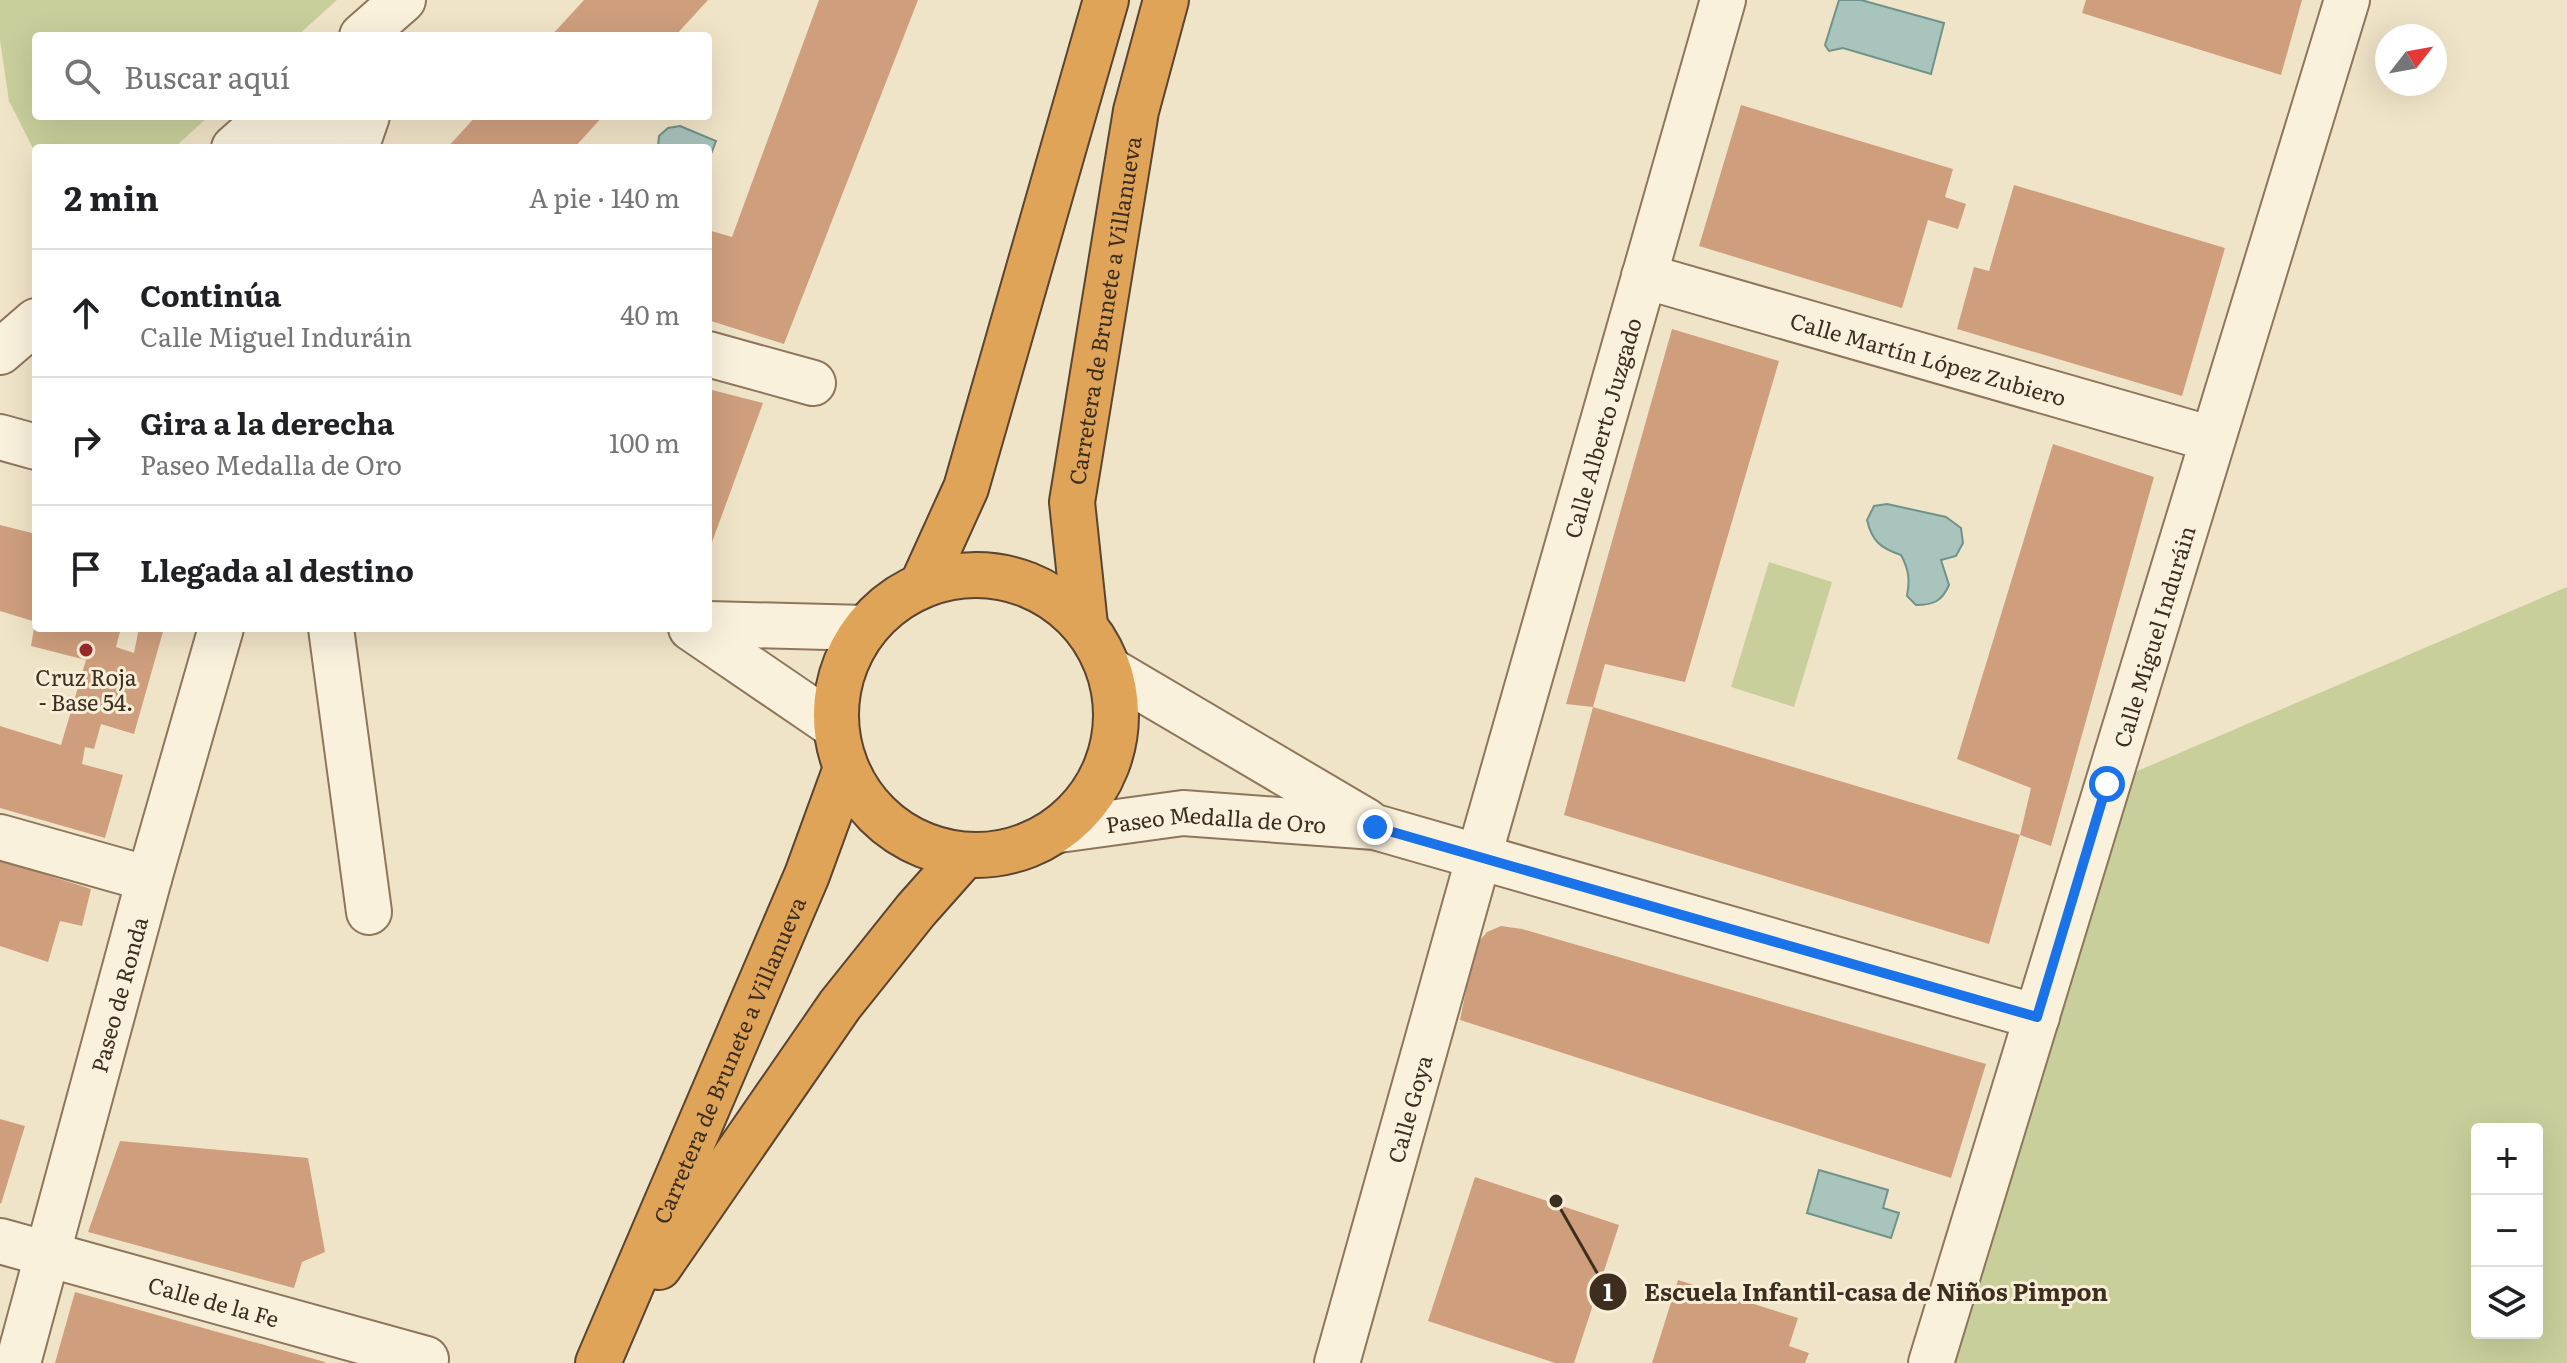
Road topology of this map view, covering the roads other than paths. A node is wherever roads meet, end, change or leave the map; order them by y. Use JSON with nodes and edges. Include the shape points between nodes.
{"nodes":[{"id":1,"x":403,"y":0,"type":"edge"},
{"id":2,"x":1106,"y":0,"type":"edge"},
{"id":3,"x":1166,"y":0,"type":"edge"},
{"id":4,"x":1723,"y":0,"type":"edge"},
{"id":5,"x":2347,"y":0,"type":"edge"},
{"id":6,"x":367,"y":32,"type":"edge"},
{"id":7,"x":394,"y":32,"type":"edge"},
{"id":8,"x":366,"y":120,"type":"edge"},
{"id":9,"x":255,"y":129,"type":"edge"},
{"id":10,"x":336,"y":144,"type":"edge"},
{"id":11,"x":357,"y":144,"type":"edge"},
{"id":12,"x":1644,"y":276,"type":"junction"},
{"id":13,"x":32,"y":324,"type":"edge"},
{"id":14,"x":0,"y":352,"type":"edge"},
{"id":15,"x":712,"y":355,"type":"edge"},
{"id":16,"x":813,"y":383,"type":"dead end"},
{"id":17,"x":0,"y":437,"type":"edge"},
{"id":18,"x":2212,"y":439,"type":"junction"},
{"id":19,"x":32,"y":446,"type":"edge"},
{"id":20,"x":922,"y":585,"type":"junction"},
{"id":21,"x":712,"y":624,"type":"edge"},
{"id":22,"x":1085,"y":625,"type":"junction"},
{"id":23,"x":866,"y":628,"type":"junction"},
{"id":24,"x":220,"y":632,"type":"edge"},
{"id":25,"x":332,"y":632,"type":"edge"},
{"id":26,"x":696,"y":632,"type":"edge"},
{"id":27,"x":1110,"y":670,"type":"junction"},
{"id":28,"x":841,"y":747,"type":"junction"},
{"id":29,"x":1375,"y":827,"type":"junction"},
{"id":30,"x":1059,"y":830,"type":"junction"},
{"id":31,"x":0,"y":837,"type":"edge"},
{"id":32,"x":964,"y":856,"type":"junction"},
{"id":33,"x":1479,"y":856,"type":"junction"},
{"id":34,"x":149,"y":879,"type":"junction"},
{"id":35,"x":369,"y":912,"type":"dead end"},
{"id":36,"x":2037,"y":1017,"type":"junction"},
{"id":37,"x":0,"y":1241,"type":"edge"},
{"id":38,"x":48,"y":1255,"type":"junction"},
{"id":39,"x":601,"y":1356,"type":"edge"},
{"id":40,"x":426,"y":1359,"type":"dead end"},
{"id":41,"x":18,"y":1363,"type":"edge"},
{"id":42,"x":1337,"y":1363,"type":"edge"},
{"id":43,"x":1931,"y":1363,"type":"edge"}],
"edges":[{"from":1,"to":6,"type":"street"},
{"from":1,"to":7,"type":"street"},
{"from":2,"to":20,"type":"highway","via":[[966,488]]},
{"from":3,"to":22,"type":"highway","name":"Carretera de Brunete a Villanueva","via":[[1136,111],[1072,502]]},
{"from":4,"to":12,"type":"street","name":"Calle Alberto Juzgado"},
{"from":5,"to":18,"type":"street","name":"Calle Miguel Induráin"},
{"from":8,"to":11,"type":"street"},
{"from":9,"to":10,"type":"street","via":[[297,121]]},
{"from":12,"to":18,"type":"street","name":"Calle Martín López Zubiero"},
{"from":12,"to":33,"type":"street","name":"Calle Alberto Juzgado"},
{"from":13,"to":14,"type":"street"},
{"from":15,"to":16,"type":"street"},
{"from":17,"to":19,"type":"street"},
{"from":18,"to":36,"type":"street","name":"Calle Miguel Induráin"},
{"from":20,"to":22,"type":"highway","via":[[965,574],[1010,578],[1051,596]]},
{"from":20,"to":23,"type":"highway","via":[[881,611]]},
{"from":21,"to":23,"type":"street"},
{"from":22,"to":27,"type":"highway"},
{"from":23,"to":28,"type":"highway","via":[[848,659],[838,692]]},
{"from":24,"to":34,"type":"street","name":"Paseo de Ronda"},
{"from":25,"to":35,"type":"street"},
{"from":26,"to":28,"type":"street"},
{"from":27,"to":29,"type":"street","name":"Paseo Medalla de Oro"},
{"from":27,"to":30,"type":"highway","via":[[1117,729],[1099,786]]},
{"from":28,"to":32,"type":"highway","via":[[873,812],[915,842]]},
{"from":28,"to":39,"type":"highway","name":"Carretera de Brunete a Villanueva","via":[[807,875]]},
{"from":29,"to":30,"type":"street","name":"Paseo Medalla de Oro","via":[[1183,813]]},
{"from":29,"to":33,"type":"street","name":"Paseo Medalla de Oro"},
{"from":30,"to":32,"type":"highway","via":[[1029,847]]},
{"from":31,"to":34,"type":"street"},
{"from":32,"to":39,"type":"highway","name":"Carretera de Brunete a Villanueva","via":[[840,1005]]},
{"from":33,"to":36,"type":"street","name":"Paseo Medalla de Oro"},
{"from":33,"to":42,"type":"street","name":"Calle Goya"},
{"from":34,"to":38,"type":"street","name":"Paseo de Ronda"},
{"from":36,"to":43,"type":"street","name":"Calle Miguel Induráin"},
{"from":37,"to":38,"type":"street","name":"Calle de la Fe"},
{"from":38,"to":40,"type":"street","name":"Calle de la Fe"},
{"from":38,"to":41,"type":"street","name":"Paseo de Ronda"}]}
